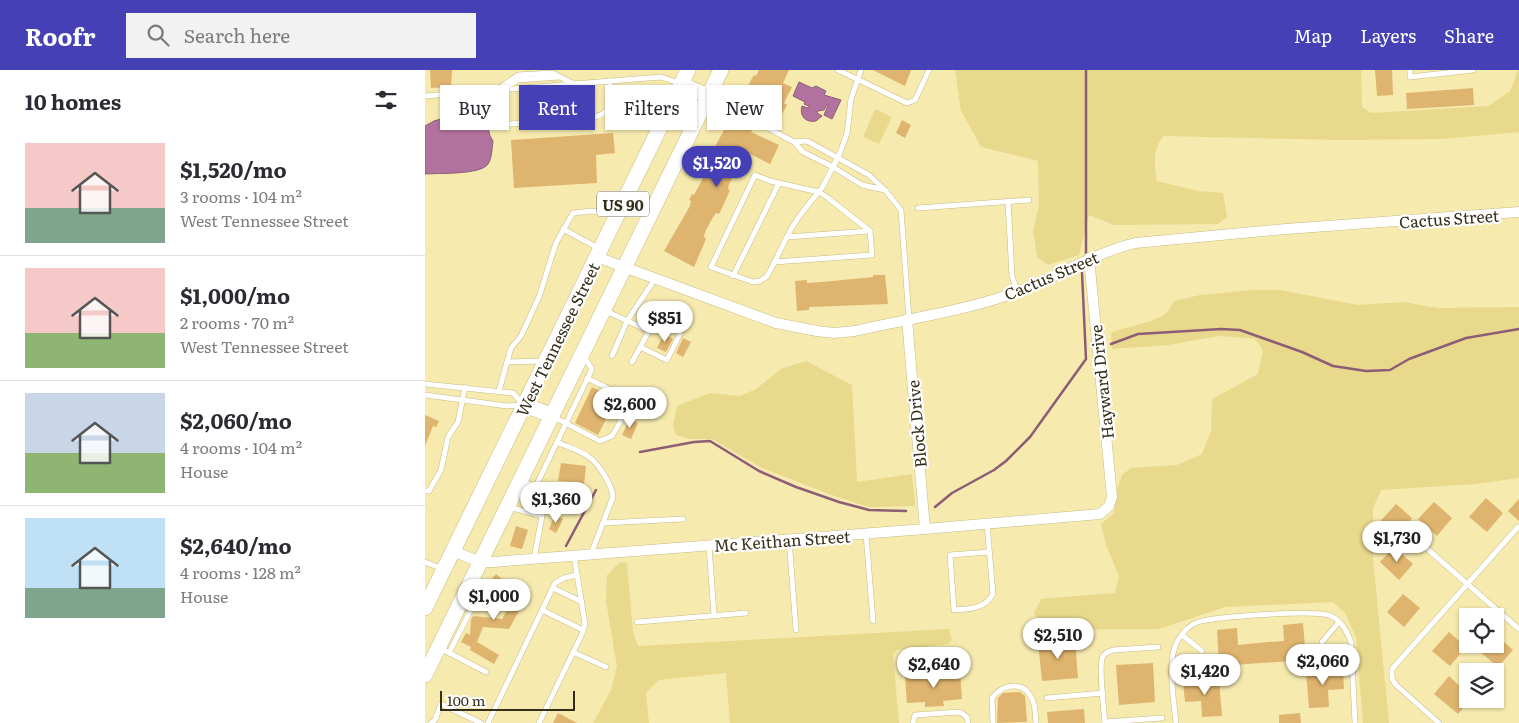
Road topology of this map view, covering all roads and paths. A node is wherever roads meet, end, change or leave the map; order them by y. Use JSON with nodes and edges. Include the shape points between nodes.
{"nodes":[{"id":1,"x":688,"y":70,"type":"edge"},
{"id":2,"x":721,"y":70,"type":"edge"},
{"id":3,"x":838,"y":70,"type":"edge"},
{"id":4,"x":861,"y":70,"type":"edge"},
{"id":5,"x":929,"y":70,"type":"edge"},
{"id":6,"x":1410,"y":70,"type":"edge"},
{"id":7,"x":1473,"y":70,"type":"edge"},
{"id":8,"x":535,"y":74,"type":"edge"},
{"id":9,"x":857,"y":79,"type":"junction"},
{"id":10,"x":610,"y":81,"type":"junction"},
{"id":11,"x":575,"y":84,"type":"junction"},
{"id":12,"x":681,"y":84,"type":"junction"},
{"id":13,"x":504,"y":85,"type":"edge"},
{"id":14,"x":566,"y":85,"type":"edge"},
{"id":15,"x":714,"y":85,"type":"edge"},
{"id":16,"x":440,"y":95,"type":"edge"},
{"id":17,"x":425,"y":96,"type":"edge"},
{"id":18,"x":707,"y":96,"type":"edge"},
{"id":19,"x":707,"y":98,"type":"edge"},
{"id":20,"x":595,"y":117,"type":"edge"},
{"id":21,"x":519,"y":123,"type":"edge"},
{"id":22,"x":510,"y":124,"type":"dead end"},
{"id":23,"x":772,"y":130,"type":"edge"},
{"id":24,"x":794,"y":142,"type":"junction"},
{"id":25,"x":819,"y":148,"type":"junction"},
{"id":26,"x":838,"y":157,"type":"junction"},
{"id":27,"x":815,"y":158,"type":"junction"},
{"id":28,"x":833,"y":167,"type":"junction"},
{"id":29,"x":856,"y":168,"type":"junction"},
{"id":30,"x":850,"y":178,"type":"junction"},
{"id":31,"x":779,"y":183,"type":"junction"},
{"id":32,"x":885,"y":190,"type":"junction"},
{"id":33,"x":819,"y":192,"type":"junction"},
{"id":34,"x":1029,"y":200,"type":"dead end"},
{"id":35,"x":1008,"y":201,"type":"junction"},
{"id":36,"x":918,"y":208,"type":"dead end"},
{"id":37,"x":1519,"y":212,"type":"edge"},
{"id":38,"x":617,"y":216,"type":"junction"},
{"id":39,"x":563,"y":229,"type":"junction"},
{"id":40,"x":870,"y":231,"type":"junction"},
{"id":41,"x":787,"y":237,"type":"junction"},
{"id":42,"x":599,"y":253,"type":"junction"},
{"id":43,"x":1089,"y":258,"type":"junction"},
{"id":44,"x":774,"y":262,"type":"junction"},
{"id":45,"x":625,"y":267,"type":"junction"},
{"id":46,"x":733,"y":276,"type":"junction"},
{"id":47,"x":655,"y":279,"type":"junction"},
{"id":48,"x":1018,"y":292,"type":"junction"},
{"id":49,"x":603,"y":310,"type":"junction"},
{"id":50,"x":908,"y":319,"type":"junction"},
{"id":51,"x":627,"y":321,"type":"junction"},
{"id":52,"x":649,"y":331,"type":"junction"},
{"id":53,"x":640,"y":348,"type":"junction"},
{"id":54,"x":581,"y":354,"type":"junction"},
{"id":55,"x":612,"y":356,"type":"dead end"},
{"id":56,"x":546,"y":361,"type":"junction"},
{"id":57,"x":507,"y":362,"type":"junction"},
{"id":58,"x":631,"y":362,"type":"dead end"},
{"id":59,"x":587,"y":378,"type":"junction"},
{"id":60,"x":425,"y":384,"type":"edge"},
{"id":61,"x":465,"y":387,"type":"junction"},
{"id":62,"x":499,"y":391,"type":"junction"},
{"id":63,"x":562,"y":393,"type":"junction"},
{"id":64,"x":425,"y":395,"type":"edge"},
{"id":65,"x":462,"y":400,"type":"junction"},
{"id":66,"x":577,"y":400,"type":"junction"},
{"id":67,"x":524,"y":405,"type":"junction"},
{"id":68,"x":551,"y":416,"type":"junction"},
{"id":69,"x":566,"y":422,"type":"junction"},
{"id":70,"x":557,"y":442,"type":"junction"},
{"id":71,"x":537,"y":445,"type":"junction"},
{"id":72,"x":552,"y":452,"type":"junction"},
{"id":73,"x":519,"y":482,"type":"junction"},
{"id":74,"x":536,"y":486,"type":"junction"},
{"id":75,"x":577,"y":486,"type":"dead end"},
{"id":76,"x":425,"y":491,"type":"edge"},
{"id":77,"x":1109,"y":506,"type":"joint"},
{"id":78,"x":507,"y":507,"type":"junction"},
{"id":79,"x":683,"y":519,"type":"dead end"},
{"id":80,"x":603,"y":523,"type":"junction"},
{"id":81,"x":987,"y":524,"type":"junction"},
{"id":82,"x":1518,"y":527,"type":"edge"},
{"id":83,"x":925,"y":529,"type":"junction"},
{"id":84,"x":1408,"y":532,"type":"dead end"},
{"id":85,"x":866,"y":534,"type":"junction"},
{"id":86,"x":789,"y":539,"type":"junction"},
{"id":87,"x":709,"y":546,"type":"junction"},
{"id":88,"x":453,"y":551,"type":"junction"},
{"id":89,"x":989,"y":552,"type":"junction"},
{"id":90,"x":591,"y":554,"type":"junction"},
{"id":91,"x":574,"y":556,"type":"junction"},
{"id":92,"x":534,"y":559,"type":"junction"},
{"id":93,"x":425,"y":562,"type":"edge"},
{"id":94,"x":480,"y":562,"type":"junction"},
{"id":95,"x":444,"y":569,"type":"junction"},
{"id":96,"x":577,"y":575,"type":"junction"},
{"id":97,"x":1468,"y":584,"type":"junction"},
{"id":98,"x":553,"y":588,"type":"junction"},
{"id":99,"x":473,"y":591,"type":"junction"},
{"id":100,"x":582,"y":602,"type":"junction"},
{"id":101,"x":503,"y":606,"type":"dead end"},
{"id":102,"x":425,"y":608,"type":"edge"},
{"id":103,"x":542,"y":610,"type":"junction"},
{"id":104,"x":746,"y":613,"type":"dead end"},
{"id":105,"x":714,"y":615,"type":"junction"},
{"id":106,"x":873,"y":621,"type":"dead end"},
{"id":107,"x":637,"y":622,"type":"dead end"},
{"id":108,"x":1339,"y":622,"type":"junction"},
{"id":109,"x":1519,"y":629,"type":"edge"},
{"id":110,"x":583,"y":630,"type":"junction"},
{"id":111,"x":795,"y":630,"type":"dead end"},
{"id":112,"x":1182,"y":635,"type":"junction"},
{"id":113,"x":1157,"y":647,"type":"dead end"},
{"id":114,"x":444,"y":650,"type":"junction"},
{"id":115,"x":1202,"y":651,"type":"dead end"},
{"id":116,"x":573,"y":652,"type":"junction"},
{"id":117,"x":1323,"y":662,"type":"dead end"},
{"id":118,"x":606,"y":667,"type":"dead end"},
{"id":119,"x":486,"y":672,"type":"dead end"},
{"id":120,"x":425,"y":675,"type":"edge"},
{"id":121,"x":1103,"y":693,"type":"junction"},
{"id":122,"x":1047,"y":698,"type":"dead end"},
{"id":123,"x":1162,"y":718,"type":"dead end"},
{"id":124,"x":1105,"y":722,"type":"edge"},
{"id":125,"x":431,"y":723,"type":"edge"},
{"id":126,"x":481,"y":723,"type":"edge"},
{"id":127,"x":488,"y":723,"type":"edge"},
{"id":128,"x":539,"y":723,"type":"edge"},
{"id":129,"x":913,"y":723,"type":"edge"},
{"id":130,"x":967,"y":723,"type":"edge"},
{"id":131,"x":993,"y":723,"type":"edge"},
{"id":132,"x":1036,"y":723,"type":"edge"},
{"id":133,"x":1176,"y":723,"type":"edge"},
{"id":134,"x":1355,"y":723,"type":"edge"},
{"id":135,"x":1439,"y":723,"type":"edge"}],
"edges":[{"from":1,"to":12,"type":"main road","name":"West Tennessee Street","number":"US 90"},
{"from":2,"to":15,"type":"main road","name":"West Tennessee Street","number":"US 90"},
{"from":3,"to":9,"type":"lane"},
{"from":4,"to":9,"type":"lane"},
{"from":5,"to":9,"type":"lane","via":[[915,100],[907,103]]},
{"from":6,"to":7,"type":"lane","via":[[1410,77]]},
{"from":8,"to":11,"type":"lane","via":[[552,73]]},
{"from":8,"to":13,"type":"lane","via":[[518,75]]},
{"from":9,"to":26,"type":"lane","via":[[847,133]]},
{"from":10,"to":11,"type":"lane"},
{"from":10,"to":12,"type":"lane","via":[[661,78]]},
{"from":10,"to":20,"type":"lane","via":[[608,110]]},
{"from":11,"to":14,"type":"lane"},
{"from":12,"to":18,"type":"main road"},
{"from":12,"to":38,"type":"main road","name":"West Tennessee Street","number":"US 90"},
{"from":16,"to":17,"type":"lane"},
{"from":19,"to":45,"type":"main road","name":"West Tennessee Street","number":"US 90"},
{"from":21,"to":22,"type":"lane"},
{"from":23,"to":24,"type":"lane"},
{"from":24,"to":25,"type":"lane","via":[[807,141]]},
{"from":24,"to":27,"type":"lane"},
{"from":25,"to":26,"type":"lane"},
{"from":25,"to":27,"type":"lane"},
{"from":26,"to":28,"type":"lane"},
{"from":26,"to":29,"type":"lane"},
{"from":27,"to":28,"type":"lane"},
{"from":28,"to":30,"type":"lane"},
{"from":28,"to":33,"type":"lane"},
{"from":29,"to":30,"type":"lane"},
{"from":29,"to":32,"type":"lane"},
{"from":30,"to":32,"type":"lane","via":[[862,185]]},
{"from":31,"to":33,"type":"lane"},
{"from":31,"to":46,"type":"lane"},
{"from":31,"to":46,"type":"lane","via":[[755,175],[711,267]]},
{"from":32,"to":50,"type":"lane","via":[[901,210]]},
{"from":33,"to":40,"type":"lane"},
{"from":33,"to":41,"type":"lane","via":[[802,211]]},
{"from":34,"to":35,"type":"lane"},
{"from":35,"to":36,"type":"lane"},
{"from":35,"to":48,"type":"lane","via":[[1013,276]]},
{"from":37,"to":43,"type":"street","name":"Cactus Street","via":[[1165,239],[1119,247]]},
{"from":38,"to":39,"type":"lane","via":[[592,211],[573,213]]},
{"from":38,"to":42,"type":"main road","name":"West Tennessee Street","number":"US 90"},
{"from":39,"to":42,"type":"lane"},
{"from":39,"to":57,"type":"lane","via":[[539,297],[521,336],[511,348]]},
{"from":40,"to":41,"type":"lane"},
{"from":40,"to":44,"type":"lane","via":[[872,255]]},
{"from":41,"to":44,"type":"lane"},
{"from":42,"to":45,"type":"street","name":"Cactus Street"},
{"from":42,"to":56,"type":"main road","name":"West Tennessee Street","number":"US 90"},
{"from":43,"to":48,"type":"street","name":"Cactus Street"},
{"from":43,"to":77,"type":"street","name":"Hayward Drive","via":[[1111,479]]},
{"from":44,"to":46,"type":"lane","via":[[767,276],[760,281]]},
{"from":45,"to":47,"type":"street","name":"Cactus Street"},
{"from":45,"to":49,"type":"main road","name":"West Tennessee Street","number":"US 90"},
{"from":47,"to":50,"type":"street","name":"Cactus Street","via":[[776,323],[817,331],[855,332]]},
{"from":47,"to":51,"type":"lane"},
{"from":48,"to":50,"type":"street","name":"Cactus Street"},
{"from":49,"to":51,"type":"lane"},
{"from":49,"to":54,"type":"main road","name":"West Tennessee Street","number":"US 90"},
{"from":50,"to":83,"type":"street","name":"Block Drive"},
{"from":51,"to":52,"type":"lane"},
{"from":51,"to":55,"type":"lane"},
{"from":52,"to":53,"type":"lane"},
{"from":52,"to":53,"type":"lane","via":[[659,312],[685,324],[667,360]]},
{"from":53,"to":58,"type":"lane"},
{"from":54,"to":59,"type":"lane","via":[[592,369]]},
{"from":54,"to":63,"type":"main road","name":"West Tennessee Street","number":"US 90"},
{"from":56,"to":57,"type":"lane"},
{"from":56,"to":67,"type":"main road","name":"West Tennessee Street","number":"US 90"},
{"from":57,"to":62,"type":"lane"},
{"from":59,"to":66,"type":"lane"},
{"from":59,"to":69,"type":"lane","via":[[624,396],[627,402],[625,412],[612,436],[600,441]]},
{"from":60,"to":61,"type":"lane"},
{"from":61,"to":62,"type":"lane"},
{"from":61,"to":65,"type":"lane"},
{"from":62,"to":67,"type":"lane","via":[[513,393]]},
{"from":63,"to":66,"type":"lane"},
{"from":63,"to":68,"type":"main road","name":"West Tennessee Street","number":"US 90"},
{"from":64,"to":65,"type":"lane"},
{"from":65,"to":67,"type":"lane"},
{"from":65,"to":76,"type":"lane","via":[[458,422],[448,437],[441,470],[429,491]]},
{"from":66,"to":69,"type":"lane"},
{"from":67,"to":68,"type":"main road"},
{"from":67,"to":88,"type":"main road","name":"West Tennessee Street","number":"US 90"},
{"from":68,"to":69,"type":"lane"},
{"from":68,"to":71,"type":"main road","name":"West Tennessee Street","number":"US 90"},
{"from":69,"to":70,"type":"lane"},
{"from":70,"to":72,"type":"lane"},
{"from":70,"to":80,"type":"lane","via":[[590,457],[604,474],[613,497]]},
{"from":71,"to":72,"type":"lane"},
{"from":71,"to":73,"type":"main road","name":"West Tennessee Street","number":"US 90"},
{"from":72,"to":74,"type":"lane"},
{"from":73,"to":74,"type":"lane"},
{"from":73,"to":78,"type":"main road","name":"West Tennessee Street","number":"US 90"},
{"from":74,"to":75,"type":"lane"},
{"from":77,"to":81,"type":"street","name":"Mc Keithan Street","via":[[1100,514]]},
{"from":78,"to":92,"type":"lane","via":[[542,516]]},
{"from":78,"to":94,"type":"main road","name":"West Tennessee Street","number":"US 90"},
{"from":79,"to":80,"type":"lane"},
{"from":80,"to":90,"type":"lane"},
{"from":81,"to":83,"type":"street","name":"Mc Keithan Street"},
{"from":81,"to":89,"type":"lane"},
{"from":82,"to":97,"type":"lane"},
{"from":83,"to":85,"type":"street","name":"Mc Keithan Street"},
{"from":84,"to":97,"type":"lane"},
{"from":85,"to":86,"type":"street","name":"Mc Keithan Street"},
{"from":85,"to":106,"type":"lane"},
{"from":86,"to":87,"type":"street","name":"Mc Keithan Street"},
{"from":86,"to":111,"type":"lane"},
{"from":87,"to":90,"type":"street","name":"Mc Keithan Street"},
{"from":87,"to":105,"type":"lane"},
{"from":88,"to":94,"type":"street","name":"Mc Keithan Street"},
{"from":88,"to":95,"type":"main road","name":"West Tennessee Street","number":"US 90"},
{"from":89,"to":89,"type":"lane","via":[[950,555],[954,610],[981,606],[993,594]]},
{"from":90,"to":91,"type":"street","name":"Mc Keithan Street"},
{"from":91,"to":92,"type":"street","name":"Mc Keithan Street"},
{"from":91,"to":96,"type":"lane"},
{"from":92,"to":94,"type":"street","name":"Mc Keithan Street"},
{"from":93,"to":95,"type":"lane"},
{"from":94,"to":99,"type":"main road","name":"West Tennessee Street","number":"US 90"},
{"from":95,"to":102,"type":"main road","name":"West Tennessee Street","number":"US 90"},
{"from":96,"to":98,"type":"lane","via":[[563,578]]},
{"from":96,"to":100,"type":"lane"},
{"from":97,"to":109,"type":"lane"},
{"from":97,"to":135,"type":"lane","via":[[1392,670],[1396,685]]},
{"from":98,"to":100,"type":"lane"},
{"from":98,"to":103,"type":"lane"},
{"from":99,"to":101,"type":"lane"},
{"from":99,"to":114,"type":"main road","name":"West Tennessee Street","number":"US 90"},
{"from":100,"to":110,"type":"lane"},
{"from":103,"to":110,"type":"lane"},
{"from":103,"to":127,"type":"lane"},
{"from":104,"to":105,"type":"lane"},
{"from":105,"to":107,"type":"lane"},
{"from":108,"to":112,"type":"lane","via":[[1323,613],[1303,612],[1206,620],[1187,628]]},
{"from":108,"to":117,"type":"lane","via":[[1322,642]]},
{"from":108,"to":134,"type":"lane","via":[[1351,642]]},
{"from":110,"to":116,"type":"lane"},
{"from":112,"to":115,"type":"lane"},
{"from":112,"to":133,"type":"lane","via":[[1174,651],[1172,667]]},
{"from":113,"to":121,"type":"lane","via":[[1106,652],[1102,660]]},
{"from":114,"to":119,"type":"lane"},
{"from":114,"to":120,"type":"main road","name":"West Tennessee Street","number":"US 90"},
{"from":116,"to":118,"type":"lane"},
{"from":116,"to":128,"type":"lane"},
{"from":121,"to":122,"type":"lane"},
{"from":121,"to":124,"type":"lane"},
{"from":123,"to":124,"type":"lane"},
{"from":125,"to":126,"type":"lane","via":[[441,704]]},
{"from":129,"to":130,"type":"lane","via":[[915,715],[919,714],[959,712],[967,717]]},
{"from":131,"to":132,"type":"lane","via":[[992,698],[1009,686],[1027,691],[1035,706]]}]}
